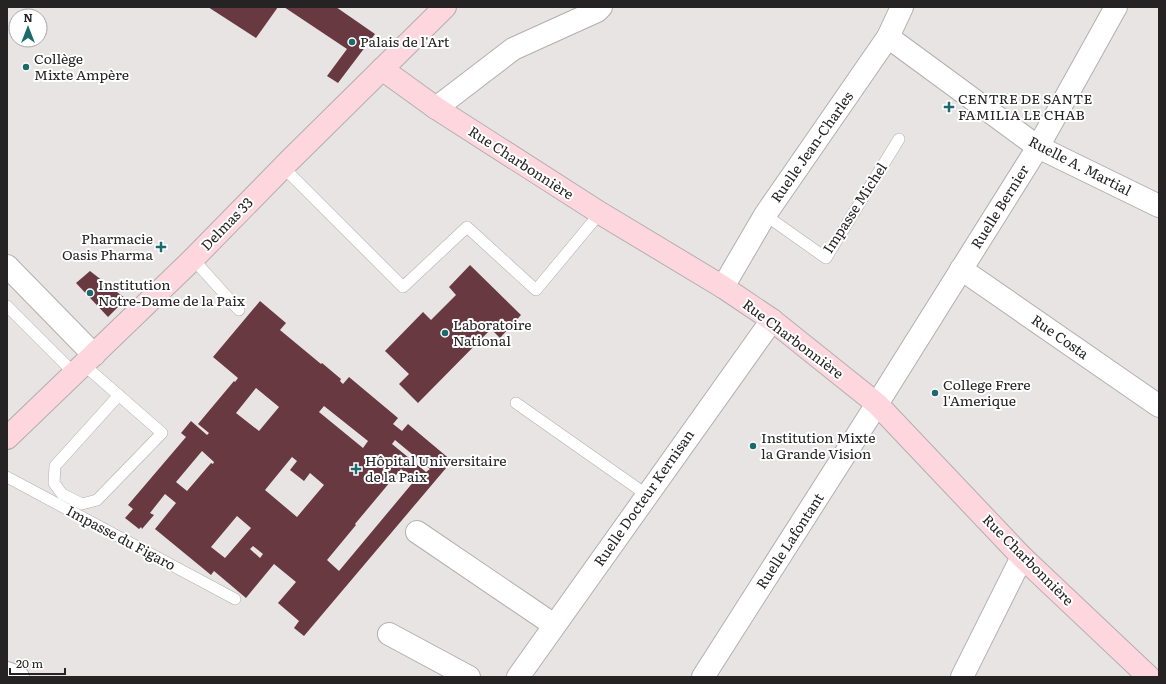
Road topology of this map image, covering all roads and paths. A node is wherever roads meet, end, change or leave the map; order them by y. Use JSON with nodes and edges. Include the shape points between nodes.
{"nodes":[{"id":1,"x":445,"y":7,"type":"edge"},
{"id":2,"x":601,"y":7,"type":"edge"},
{"id":3,"x":902,"y":7,"type":"edge"},
{"id":4,"x":1116,"y":7,"type":"edge"},
{"id":5,"x":888,"y":37,"type":"junction"},
{"id":6,"x":382,"y":69,"type":"junction"},
{"id":7,"x":436,"y":108,"type":"junction"},
{"id":8,"x":899,"y":139,"type":"dead end"},
{"id":9,"x":1038,"y":147,"type":"junction"},
{"id":10,"x":282,"y":167,"type":"junction"},
{"id":11,"x":1159,"y":206,"type":"edge"},
{"id":12,"x":600,"y":213,"type":"junction"},
{"id":13,"x":765,"y":215,"type":"junction"},
{"id":14,"x":192,"y":259,"type":"junction"},
{"id":15,"x":7,"y":266,"type":"edge"},
{"id":16,"x":961,"y":269,"type":"junction"},
{"id":17,"x":723,"y":287,"type":"junction"},
{"id":18,"x":7,"y":306,"type":"edge"},
{"id":19,"x":239,"y":310,"type":"dead end"},
{"id":20,"x":772,"y":320,"type":"junction"},
{"id":21,"x":84,"y":364,"type":"junction"},
{"id":22,"x":119,"y":396,"type":"junction"},
{"id":23,"x":516,"y":403,"type":"dead end"},
{"id":24,"x":877,"y":404,"type":"junction"},
{"id":25,"x":1159,"y":406,"type":"edge"},
{"id":26,"x":7,"y":438,"type":"edge"},
{"id":27,"x":7,"y":477,"type":"edge"},
{"id":28,"x":647,"y":495,"type":"junction"},
{"id":29,"x":416,"y":532,"type":"dead end"},
{"id":30,"x":1022,"y":557,"type":"junction"},
{"id":31,"x":235,"y":600,"type":"dead end"},
{"id":32,"x":554,"y":625,"type":"junction"},
{"id":33,"x":389,"y":634,"type":"dead end"},
{"id":34,"x":7,"y":673,"type":"edge"},
{"id":35,"x":18,"y":677,"type":"edge"},
{"id":36,"x":469,"y":677,"type":"edge"},
{"id":37,"x":518,"y":677,"type":"edge"},
{"id":38,"x":703,"y":677,"type":"edge"},
{"id":39,"x":962,"y":677,"type":"edge"},
{"id":40,"x":1149,"y":677,"type":"edge"}],
"edges":[{"from":1,"to":6,"type":"street","name":"Delmas 33"},
{"from":2,"to":7,"type":"street","via":[[513,49]]},
{"from":3,"to":5,"type":"street","name":"Ruelle Jean-Charles"},
{"from":4,"to":9,"type":"street","name":"Ruelle Bernier"},
{"from":5,"to":9,"type":"street","name":"Ruelle A. Martial"},
{"from":5,"to":13,"type":"street","name":"Ruelle Jean-Charles"},
{"from":6,"to":7,"type":"street","name":"Rue Charbonnière"},
{"from":6,"to":10,"type":"street","name":"Delmas 33"},
{"from":7,"to":12,"type":"street","name":"Rue Charbonnière"},
{"from":8,"to":13,"type":"lane","name":"Impasse Michel","via":[[826,258]]},
{"from":9,"to":11,"type":"street","name":"Ruelle A. Martial"},
{"from":9,"to":16,"type":"street","name":"Ruelle Bernier"},
{"from":10,"to":12,"type":"lane","via":[[402,287],[468,227],[536,290]]},
{"from":10,"to":14,"type":"street","name":"Delmas 33"},
{"from":12,"to":17,"type":"street","name":"Rue Charbonnière"},
{"from":13,"to":17,"type":"street","name":"Ruelle Jean-Charles"},
{"from":14,"to":19,"type":"lane"},
{"from":14,"to":21,"type":"street","name":"Delmas 33"},
{"from":15,"to":21,"type":"street"},
{"from":16,"to":24,"type":"street","name":"Ruelle Bernier"},
{"from":16,"to":25,"type":"street","name":"Rue Costa"},
{"from":17,"to":20,"type":"street","name":"Rue Charbonnière"},
{"from":18,"to":21,"type":"lane"},
{"from":20,"to":24,"type":"street","name":"Rue Charbonnière"},
{"from":20,"to":28,"type":"street","name":"Ruelle Docteur Kernisan"},
{"from":21,"to":22,"type":"lane"},
{"from":21,"to":26,"type":"street","name":"Delmas 33"},
{"from":22,"to":22,"type":"lane","via":[[55,466],[54,483],[62,494],[82,504],[97,500],[162,433]]},
{"from":23,"to":28,"type":"lane"},
{"from":24,"to":30,"type":"street","name":"Rue Charbonnière"},
{"from":24,"to":38,"type":"street","name":"Ruelle Lafontant"},
{"from":27,"to":31,"type":"lane","name":"Impasse du Figaro"},
{"from":28,"to":32,"type":"street","name":"Ruelle Docteur Kernisan"},
{"from":29,"to":32,"type":"street"},
{"from":30,"to":39,"type":"street"},
{"from":30,"to":40,"type":"street","name":"Rue Charbonnière"},
{"from":32,"to":37,"type":"street","name":"Ruelle Docteur Kernisan"},
{"from":33,"to":36,"type":"street"},
{"from":34,"to":35,"type":"street"}]}
